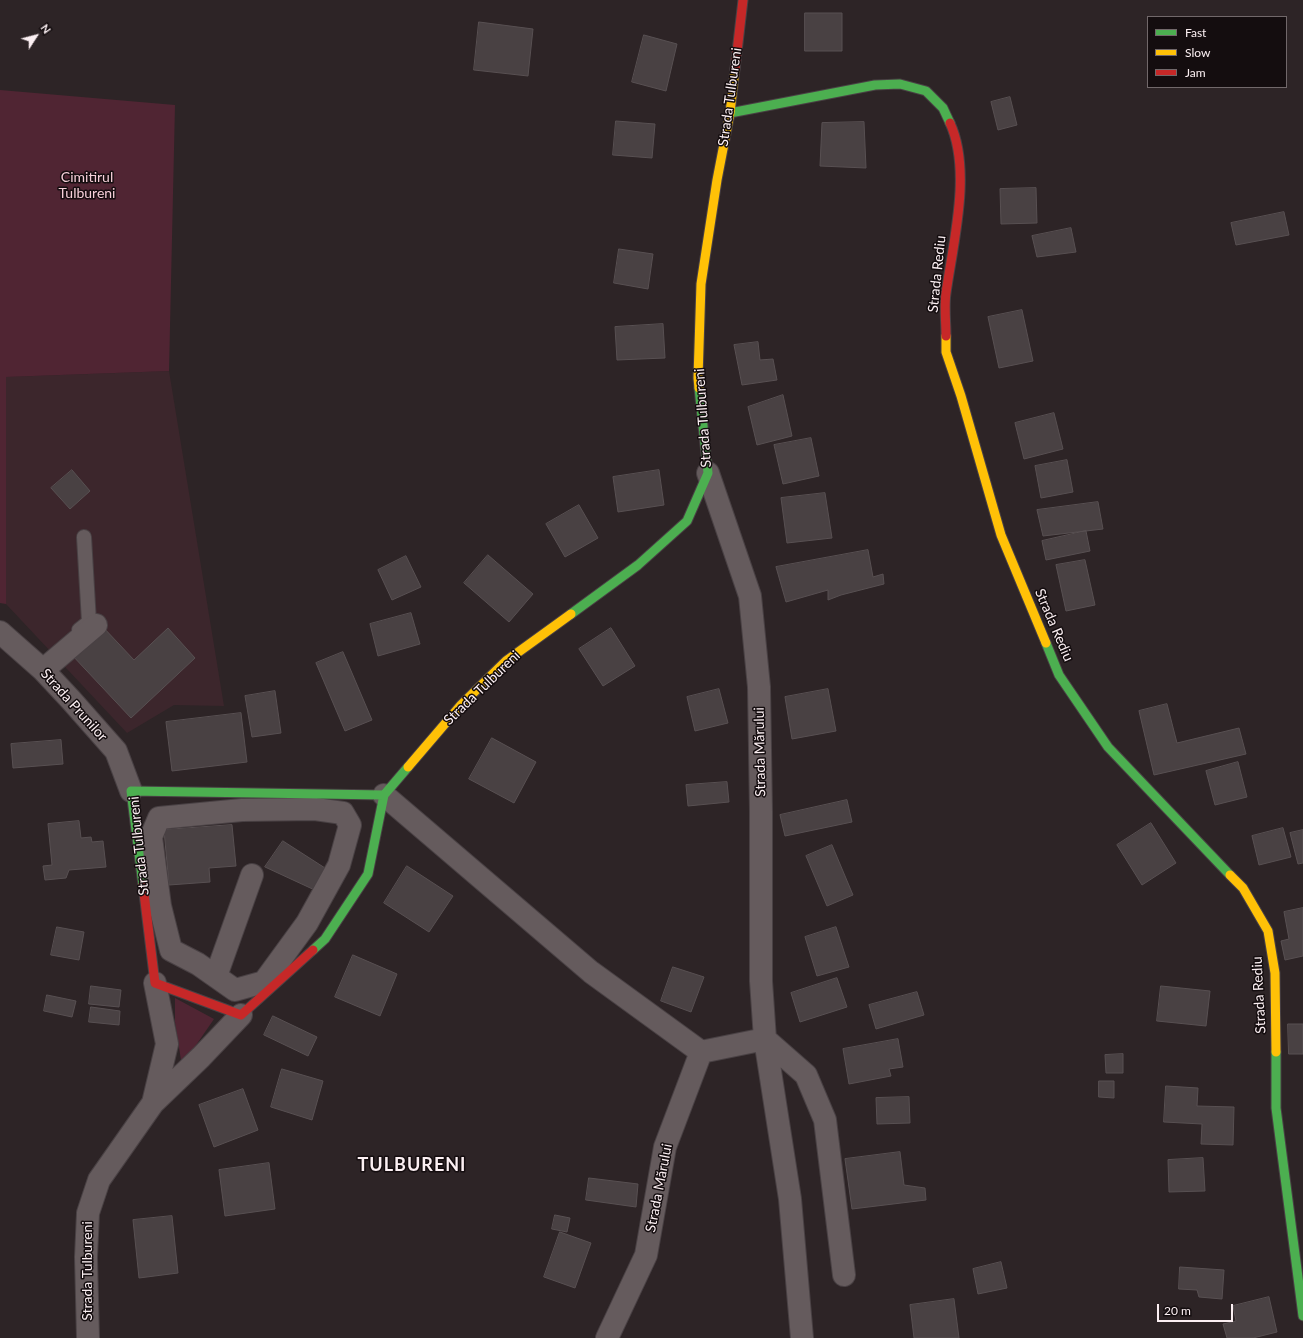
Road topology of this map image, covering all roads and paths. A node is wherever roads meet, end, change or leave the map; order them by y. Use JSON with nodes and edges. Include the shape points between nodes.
{"nodes":[{"id":1,"x":743,"y":0,"type":"edge"},
{"id":2,"x":730,"y":113,"type":"junction"},
{"id":3,"x":708,"y":472,"type":"junction"},
{"id":4,"x":84,"y":537,"type":"dead end"},
{"id":5,"x":96,"y":625,"type":"dead end"},
{"id":6,"x":0,"y":632,"type":"edge"},
{"id":7,"x":39,"y":666,"type":"junction"},
{"id":8,"x":131,"y":791,"type":"junction"},
{"id":9,"x":384,"y":795,"type":"junction"},
{"id":10,"x":252,"y":875,"type":"dead end"},
{"id":11,"x":216,"y":976,"type":"junction"},
{"id":12,"x":155,"y":983,"type":"junction"},
{"id":13,"x":241,"y":1015,"type":"junction"},
{"id":14,"x":765,"y":1039,"type":"junction"},
{"id":15,"x":701,"y":1052,"type":"junction"},
{"id":16,"x":153,"y":1103,"type":"junction"},
{"id":17,"x":844,"y":1275,"type":"dead end"},
{"id":18,"x":1303,"y":1316,"type":"edge"},
{"id":19,"x":88,"y":1338,"type":"edge"},
{"id":20,"x":606,"y":1338,"type":"edge"},
{"id":21,"x":802,"y":1338,"type":"edge"}],
"edges":[{"from":1,"to":2,"type":"street","name":"Strada Tulbureni"},
{"from":2,"to":3,"type":"street","name":"Strada Tulbureni","via":[[701,284],[698,378]]},
{"from":2,"to":18,"type":"street","name":"Strada Rediu","via":[[875,85],[900,84],[926,91],[943,108],[954,132],[960,164],[958,218],[946,295],[946,352],[1001,535],[1059,675],[1108,747],[1243,888],[1268,932],[1275,973],[1276,1108]]},
{"from":3,"to":9,"type":"street","name":"Strada Tulbureni","via":[[686,521],[638,565],[506,661],[461,705]]},
{"from":3,"to":14,"type":"street","name":"Strada Mărului","via":[[750,596],[759,687],[762,812],[761,981]]},
{"from":4,"to":7,"type":"lane","via":[[89,622]]},
{"from":5,"to":7,"type":"street"},
{"from":6,"to":7,"type":"street","name":"Strada Prunilor"},
{"from":7,"to":8,"type":"street","name":"Strada Prunilor","via":[[116,751]]},
{"from":8,"to":9,"type":"street","name":"Strada Tulbureni"},
{"from":8,"to":12,"type":"street","name":"Strada Tulbureni"},
{"from":9,"to":13,"type":"street","name":"Strada Tulbureni","via":[[368,874],[325,939]]},
{"from":9,"to":15,"type":"street","via":[[591,972]]},
{"from":10,"to":11,"type":"street"},
{"from":11,"to":11,"type":"street","via":[[235,990],[264,982],[307,923],[339,865],[350,825],[343,813],[315,809],[242,810],[159,818],[151,837],[160,906],[171,950]]},
{"from":12,"to":13,"type":"street"},
{"from":12,"to":16,"type":"street","name":"Strada Tulbureni","via":[[167,1044]]},
{"from":13,"to":16,"type":"street","name":"Strada Tulbureni"},
{"from":14,"to":15,"type":"street"},
{"from":14,"to":17,"type":"street","via":[[806,1075],[826,1120]]},
{"from":14,"to":21,"type":"street","name":"Strada Mărului","via":[[790,1199]]},
{"from":15,"to":20,"type":"street","name":"Strada Mărului","via":[[665,1147],[646,1255]]},
{"from":16,"to":19,"type":"street","name":"Strada Tulbureni","via":[[99,1180],[88,1213]]}]}
